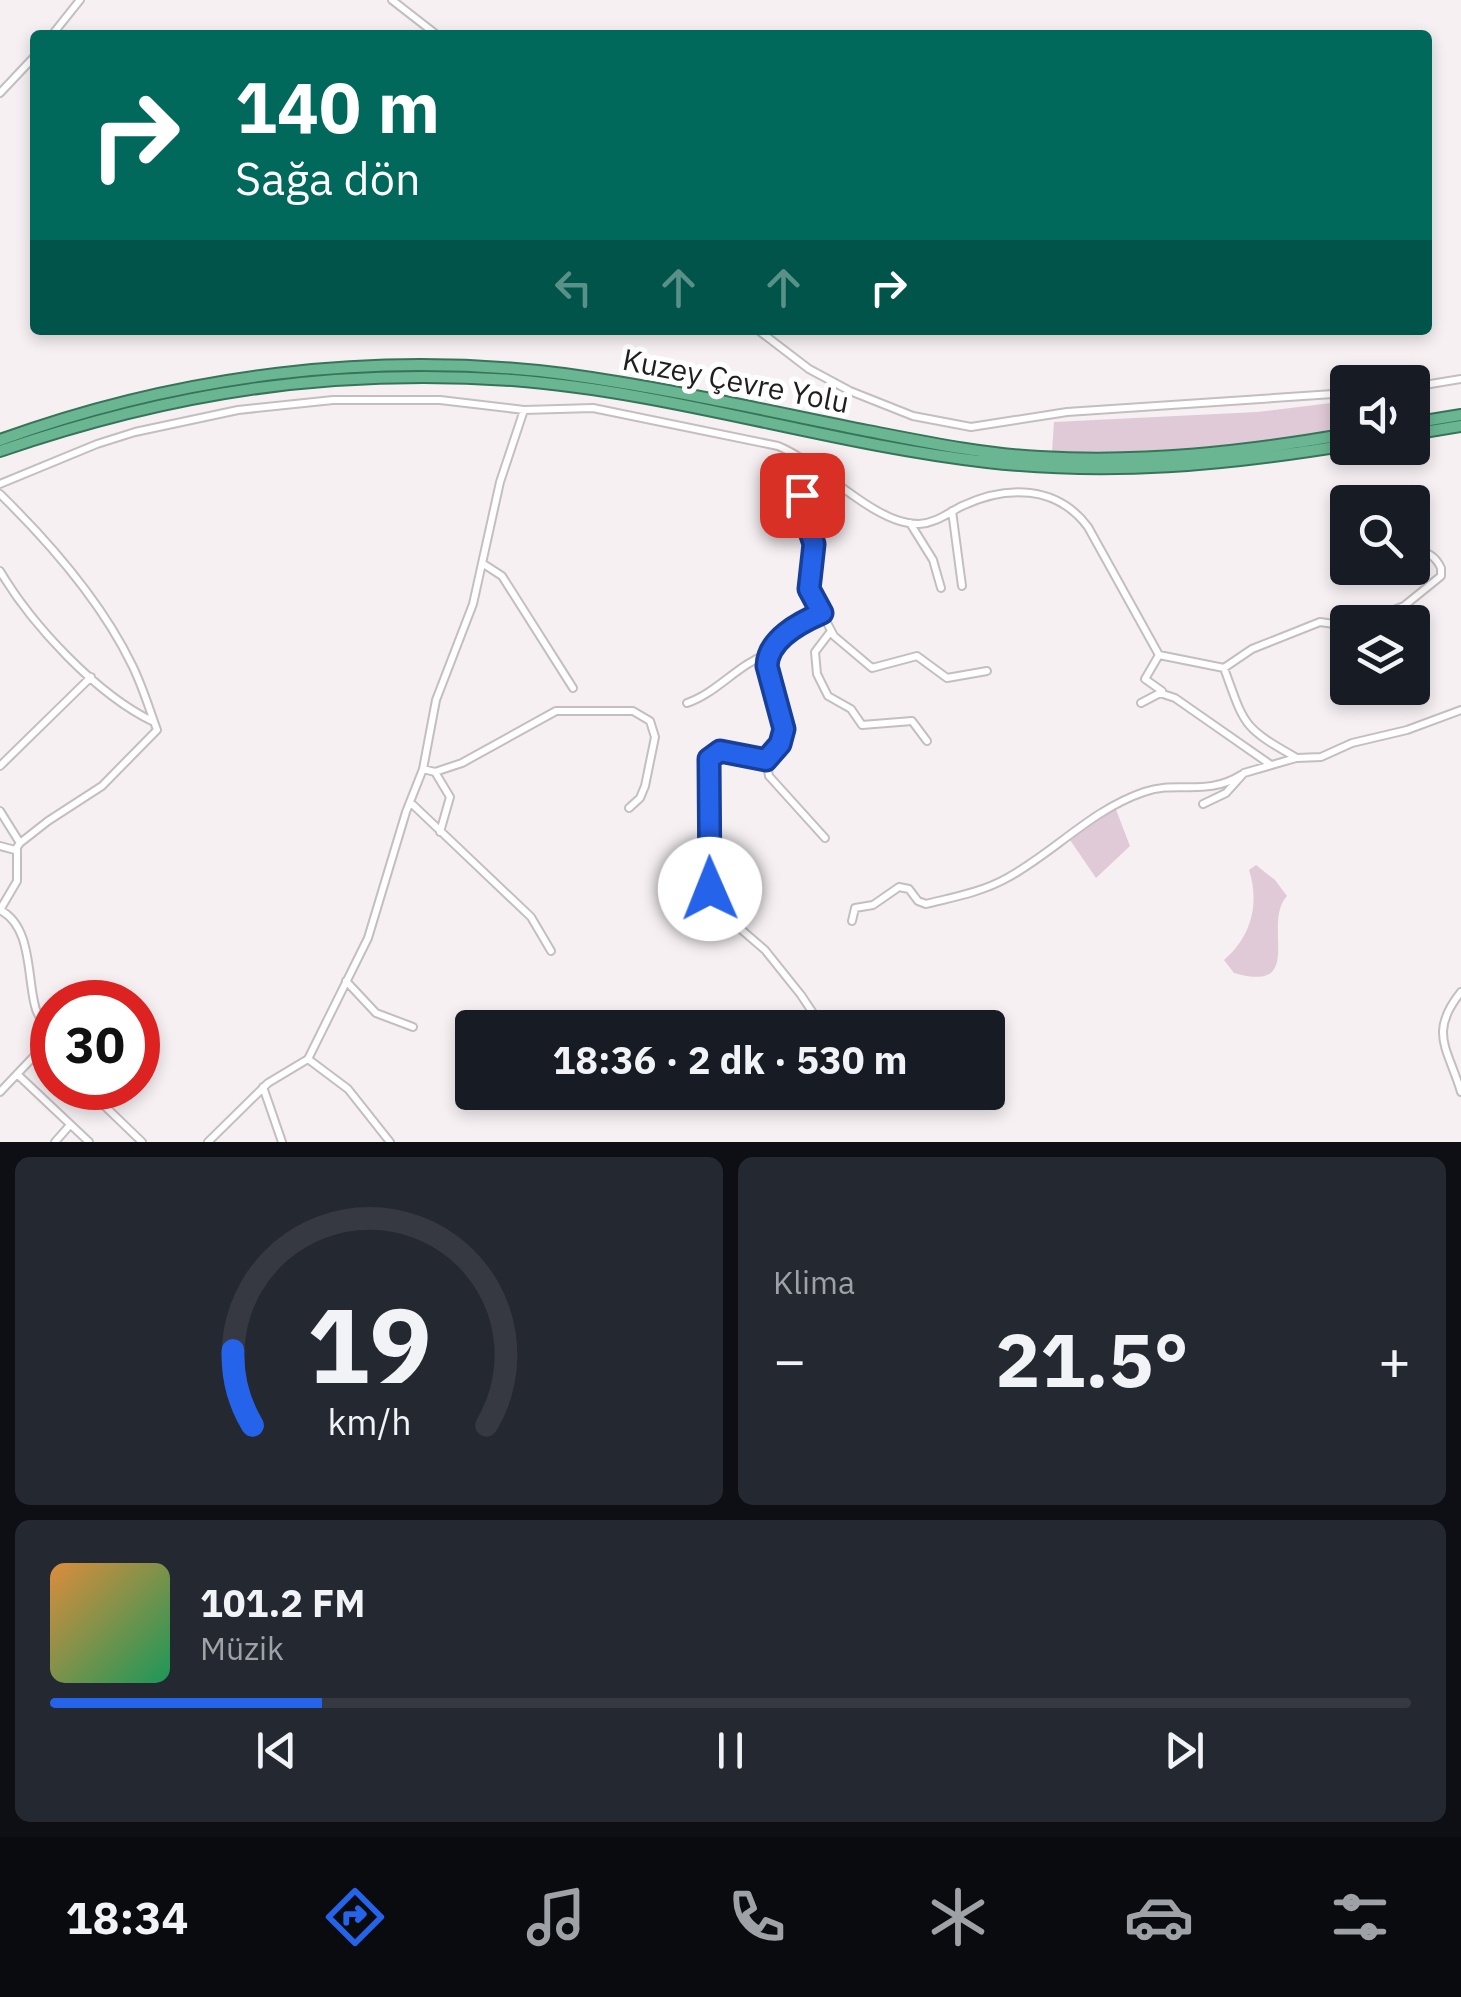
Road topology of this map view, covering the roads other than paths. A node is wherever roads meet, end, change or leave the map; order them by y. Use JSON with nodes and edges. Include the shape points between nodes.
{"nodes":[{"id":1,"x":80,"y":0,"type":"edge"},
{"id":2,"x":392,"y":0,"type":"edge"},
{"id":3,"x":56,"y":30,"type":"edge"},
{"id":4,"x":431,"y":30,"type":"edge"},
{"id":5,"x":30,"y":61,"type":"edge"},
{"id":6,"x":0,"y":92,"type":"edge"},
{"id":7,"x":765,"y":335,"type":"edge"},
{"id":8,"x":1461,"y":380,"type":"edge"},
{"id":9,"x":1430,"y":384,"type":"edge"},
{"id":10,"x":1330,"y":394,"type":"edge"},
{"id":11,"x":524,"y":410,"type":"junction"},
{"id":12,"x":1461,"y":415,"type":"edge"},
{"id":13,"x":1430,"y":420,"type":"edge"},
{"id":14,"x":1461,"y":426,"type":"edge"},
{"id":15,"x":1430,"y":431,"type":"edge"},
{"id":16,"x":0,"y":436,"type":"edge"},
{"id":17,"x":1330,"y":436,"type":"edge"},
{"id":18,"x":1330,"y":447,"type":"edge"},
{"id":19,"x":0,"y":453,"type":"edge"},
{"id":20,"x":811,"y":463,"type":"junction"},
{"id":21,"x":0,"y":484,"type":"edge"},
{"id":22,"x":0,"y":494,"type":"edge"},
{"id":23,"x":952,"y":511,"type":"junction"},
{"id":24,"x":910,"y":523,"type":"junction"},
{"id":25,"x":1430,"y":555,"type":"edge"},
{"id":26,"x":482,"y":563,"type":"junction"},
{"id":27,"x":0,"y":571,"type":"edge"},
{"id":28,"x":1430,"y":584,"type":"edge"},
{"id":29,"x":1429,"y":585,"type":"edge"},
{"id":30,"x":962,"y":586,"type":"dead end"},
{"id":31,"x":941,"y":588,"type":"dead end"},
{"id":32,"x":1405,"y":605,"type":"edge"},
{"id":33,"x":822,"y":613,"type":"junction"},
{"id":34,"x":1330,"y":623,"type":"edge"},
{"id":35,"x":831,"y":631,"type":"junction"},
{"id":36,"x":769,"y":654,"type":"junction"},
{"id":37,"x":1159,"y":655,"type":"junction"},
{"id":38,"x":1224,"y":668,"type":"junction"},
{"id":39,"x":987,"y":671,"type":"dead end"},
{"id":40,"x":90,"y":677,"type":"junction"},
{"id":41,"x":573,"y":688,"type":"dead end"},
{"id":42,"x":1165,"y":693,"type":"junction"},
{"id":43,"x":687,"y":703,"type":"dead end"},
{"id":44,"x":1141,"y":703,"type":"dead end"},
{"id":45,"x":1461,"y":710,"type":"edge"},
{"id":46,"x":154,"y":722,"type":"junction"},
{"id":47,"x":927,"y":741,"type":"dead end"},
{"id":48,"x":1297,"y":758,"type":"junction"},
{"id":49,"x":766,"y":760,"type":"junction"},
{"id":50,"x":1271,"y":765,"type":"junction"},
{"id":51,"x":0,"y":766,"type":"edge"},
{"id":52,"x":423,"y":770,"type":"junction"},
{"id":53,"x":435,"y":772,"type":"junction"},
{"id":54,"x":1241,"y":776,"type":"junction"},
{"id":55,"x":410,"y":802,"type":"junction"},
{"id":56,"x":1203,"y":804,"type":"dead end"},
{"id":57,"x":629,"y":808,"type":"dead end"},
{"id":58,"x":0,"y":811,"type":"edge"},
{"id":59,"x":440,"y":832,"type":"junction"},
{"id":60,"x":826,"y":838,"type":"dead end"},
{"id":61,"x":0,"y":846,"type":"edge"},
{"id":62,"x":19,"y":846,"type":"junction"},
{"id":63,"x":0,"y":910,"type":"edge"},
{"id":64,"x":852,"y":921,"type":"dead end"},
{"id":65,"x":551,"y":951,"type":"dead end"},
{"id":66,"x":31,"y":980,"type":"edge"},
{"id":67,"x":346,"y":980,"type":"junction"},
{"id":68,"x":1461,"y":992,"type":"edge"},
{"id":69,"x":811,"y":1010,"type":"edge"},
{"id":70,"x":413,"y":1027,"type":"dead end"},
{"id":71,"x":308,"y":1059,"type":"junction"},
{"id":72,"x":30,"y":1060,"type":"edge"},
{"id":73,"x":17,"y":1074,"type":"junction"},
{"id":74,"x":263,"y":1087,"type":"junction"},
{"id":75,"x":0,"y":1092,"type":"edge"},
{"id":76,"x":1461,"y":1092,"type":"edge"},
{"id":77,"x":109,"y":1110,"type":"edge"},
{"id":78,"x":70,"y":1125,"type":"junction"},
{"id":79,"x":55,"y":1142,"type":"edge"},
{"id":80,"x":89,"y":1142,"type":"edge"},
{"id":81,"x":142,"y":1142,"type":"edge"},
{"id":82,"x":208,"y":1142,"type":"edge"},
{"id":83,"x":282,"y":1142,"type":"edge"},
{"id":84,"x":390,"y":1142,"type":"edge"}],
"edges":[{"from":1,"to":3,"type":"street"},
{"from":2,"to":4,"type":"street"},
{"from":5,"to":6,"type":"street"},
{"from":7,"to":10,"type":"street","via":[[850,391],[914,416],[972,427],[1067,412]]},
{"from":8,"to":9,"type":"street"},
{"from":11,"to":20,"type":"street","via":[[606,410],[769,444]]},
{"from":11,"to":21,"type":"street","via":[[386,398],[262,407],[116,438]]},
{"from":11,"to":26,"type":"street"},
{"from":12,"to":13,"type":"highway"},
{"from":14,"to":15,"type":"highway"},
{"from":16,"to":17,"type":"highway","name":"Kuzey Çevre Yolu","via":[[184,387],[372,366],[464,366],[607,381],[932,444],[1037,457],[1160,458]]},
{"from":18,"to":19,"type":"highway","name":"Kuzey Çevre Yolu","via":[[1160,469],[1035,467],[932,454],[608,392],[460,378],[354,378],[254,386],[123,412]]},
{"from":20,"to":24,"type":"street","via":[[858,498]]},
{"from":20,"to":33,"type":"street","via":[[802,504],[814,544],[809,589]]},
{"from":22,"to":46,"type":"street","via":[[75,576],[120,643]]},
{"from":23,"to":24,"type":"street","via":[[934,522]]},
{"from":23,"to":30,"type":"street"},
{"from":23,"to":37,"type":"street","via":[[1015,491],[1067,506],[1104,551]]},
{"from":24,"to":31,"type":"street"},
{"from":25,"to":28,"type":"street","via":[[1442,570]]},
{"from":26,"to":41,"type":"street","via":[[502,576]]},
{"from":26,"to":52,"type":"street","via":[[431,718]]},
{"from":27,"to":40,"type":"street","via":[[28,612]]},
{"from":29,"to":32,"type":"street"},
{"from":33,"to":35,"type":"street"},
{"from":33,"to":36,"type":"street"},
{"from":34,"to":38,"type":"street","via":[[1252,648]]},
{"from":35,"to":39,"type":"street","via":[[870,668],[917,656],[947,678]]},
{"from":35,"to":47,"type":"street","via":[[814,659],[828,696],[862,725],[912,721]]},
{"from":36,"to":43,"type":"street"},
{"from":36,"to":49,"type":"street","via":[[784,729]]},
{"from":37,"to":38,"type":"street"},
{"from":37,"to":42,"type":"street","via":[[1145,679]]},
{"from":38,"to":48,"type":"street","via":[[1250,730]]},
{"from":40,"to":46,"type":"street","via":[[119,704]]},
{"from":40,"to":51,"type":"street"},
{"from":42,"to":44,"type":"street"},
{"from":42,"to":50,"type":"street"},
{"from":45,"to":48,"type":"street","via":[[1321,757]]},
{"from":46,"to":62,"type":"street","via":[[157,730],[102,786]]},
{"from":48,"to":50,"type":"street"},
{"from":49,"to":60,"type":"street","via":[[770,776]]},
{"from":49,"to":69,"type":"street","via":[[720,751],[709,759],[710,889]]},
{"from":50,"to":54,"type":"street"},
{"from":52,"to":53,"type":"street"},
{"from":52,"to":55,"type":"street"},
{"from":53,"to":57,"type":"street","via":[[549,714],[634,710],[650,721],[655,737],[644,790]]},
{"from":53,"to":59,"type":"street","via":[[450,796]]},
{"from":54,"to":56,"type":"street"},
{"from":54,"to":64,"type":"street","via":[[1208,788],[1140,793],[994,885],[926,904],[909,889],[896,888],[873,905],[855,908]]},
{"from":55,"to":59,"type":"street"},
{"from":55,"to":67,"type":"street","via":[[368,938]]},
{"from":58,"to":62,"type":"street"},
{"from":59,"to":65,"type":"street","via":[[530,917]]},
{"from":61,"to":62,"type":"street"},
{"from":62,"to":63,"type":"street","via":[[16,882]]},
{"from":63,"to":66,"type":"street","via":[[13,920],[26,948]]},
{"from":67,"to":70,"type":"street","via":[[376,1013]]},
{"from":67,"to":71,"type":"street"},
{"from":68,"to":76,"type":"street","via":[[1441,1026]]},
{"from":71,"to":74,"type":"street"},
{"from":71,"to":84,"type":"street","via":[[348,1089]]},
{"from":72,"to":73,"type":"street"},
{"from":73,"to":75,"type":"street"},
{"from":73,"to":78,"type":"street"},
{"from":74,"to":82,"type":"street"},
{"from":74,"to":83,"type":"street"},
{"from":77,"to":81,"type":"street"},
{"from":78,"to":79,"type":"street"},
{"from":78,"to":80,"type":"street"}]}
